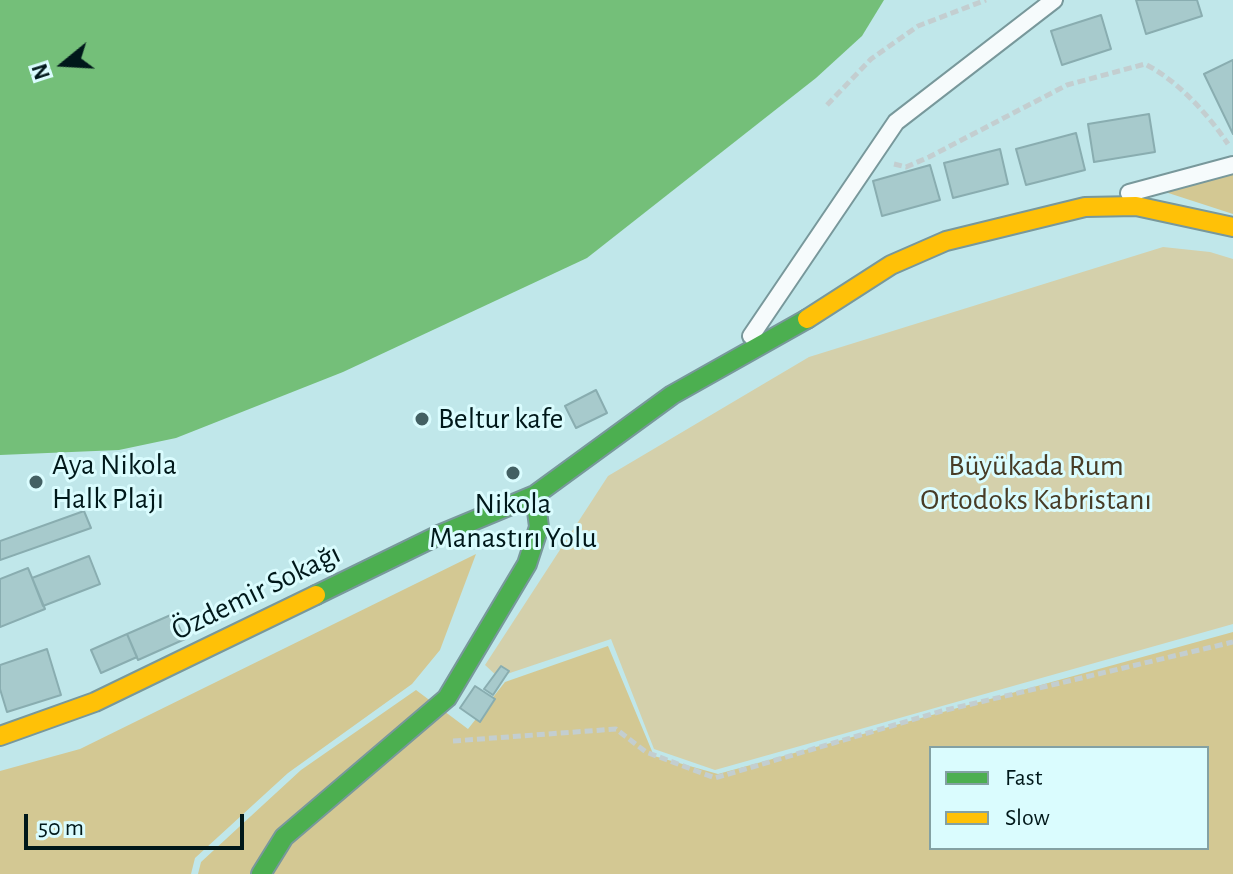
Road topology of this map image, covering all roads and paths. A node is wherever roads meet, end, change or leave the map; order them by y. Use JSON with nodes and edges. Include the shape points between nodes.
{"nodes":[{"id":1,"x":986,"y":0,"type":"edge"},
{"id":2,"x":1054,"y":0,"type":"edge"},
{"id":3,"x":827,"y":105,"type":"dead end"},
{"id":4,"x":1233,"y":151,"type":"edge"},
{"id":5,"x":869,"y":160,"type":"junction"},
{"id":6,"x":1233,"y":165,"type":"edge"},
{"id":7,"x":1085,"y":207,"type":"junction"},
{"id":8,"x":1233,"y":227,"type":"edge"},
{"id":9,"x":742,"y":353,"type":"junction"},
{"id":10,"x":535,"y":495,"type":"junction"},
{"id":11,"x":1233,"y":642,"type":"edge"},
{"id":12,"x":417,"y":721,"type":"junction"},
{"id":13,"x":0,"y":736,"type":"edge"},
{"id":14,"x":261,"y":874,"type":"edge"}],
"edges":[{"from":1,"to":3,"type":"path","via":[[918,26],[871,59]]},
{"from":2,"to":5,"type":"lane","via":[[896,122]]},
{"from":4,"to":5,"type":"path","via":[[1216,125],[1145,64],[1067,85],[906,167]]},
{"from":5,"to":9,"type":"lane"},
{"from":6,"to":7,"type":"lane"},
{"from":7,"to":8,"type":"street","name":"Özdemir Sokağı","via":[[1136,206]]},
{"from":7,"to":9,"type":"street","name":"Özdemir Sokağı","via":[[946,241],[891,265],[843,299]]},
{"from":9,"to":10,"type":"street","name":"Özdemir Sokağı","via":[[672,395]]},
{"from":10,"to":12,"type":"street","via":[[539,527],[509,599],[447,698]]},
{"from":10,"to":13,"type":"street","name":"Özdemir Sokağı","via":[[439,535],[95,702]]},
{"from":11,"to":12,"type":"path","via":[[942,711],[715,778],[646,752],[616,729],[451,741]]},
{"from":12,"to":14,"type":"street","via":[[284,837]]}]}
